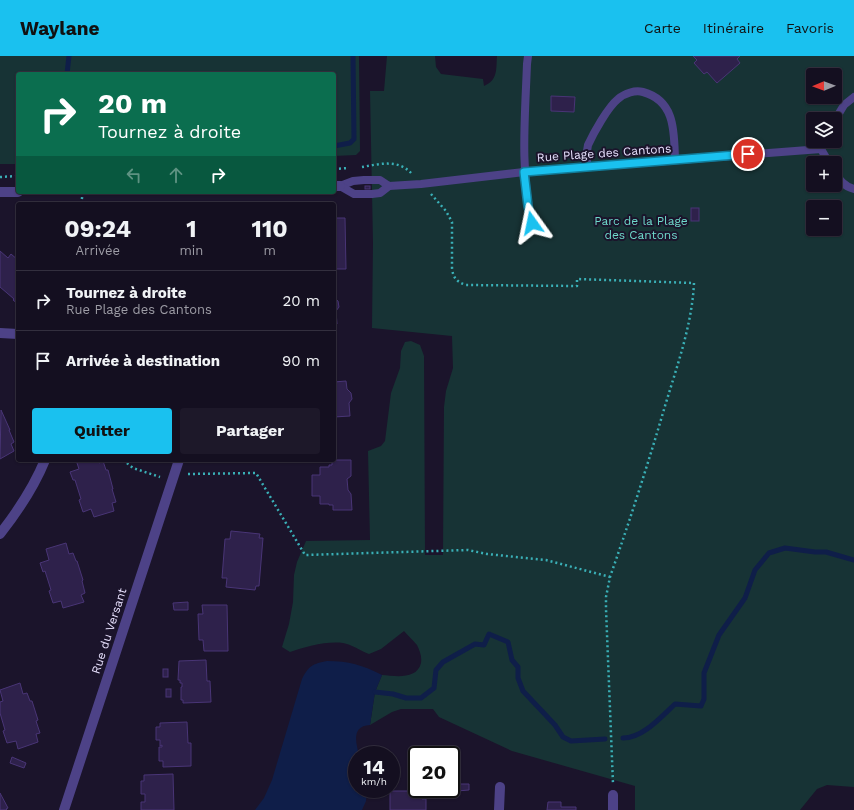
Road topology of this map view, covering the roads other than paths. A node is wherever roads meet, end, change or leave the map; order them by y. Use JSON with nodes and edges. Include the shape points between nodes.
{"nodes":[{"id":1,"x":528,"y":56,"type":"edge"},
{"id":2,"x":854,"y":97,"type":"edge"},
{"id":3,"x":840,"y":112,"type":"edge"},
{"id":4,"x":806,"y":147,"type":"edge"},
{"id":5,"x":675,"y":160,"type":"junction"},
{"id":6,"x":587,"y":167,"type":"junction"},
{"id":7,"x":524,"y":172,"type":"junction"},
{"id":8,"x":842,"y":183,"type":"edge"},
{"id":9,"x":337,"y":186,"type":"edge"},
{"id":10,"x":389,"y":186,"type":"junction"},
{"id":11,"x":854,"y":189,"type":"edge"},
{"id":12,"x":0,"y":192,"type":"edge"},
{"id":13,"x":16,"y":192,"type":"edge"},
{"id":14,"x":532,"y":223,"type":"dead end"},
{"id":15,"x":0,"y":333,"type":"edge"},
{"id":16,"x":16,"y":334,"type":"edge"},
{"id":17,"x":43,"y":462,"type":"edge"},
{"id":18,"x":178,"y":462,"type":"edge"},
{"id":19,"x":0,"y":534,"type":"edge"},
{"id":20,"x":500,"y":787,"type":"dead end"},
{"id":21,"x":613,"y":795,"type":"road end"},
{"id":22,"x":64,"y":810,"type":"edge"},
{"id":23,"x":499,"y":810,"type":"edge"},
{"id":24,"x":613,"y":810,"type":"edge"}],
"edges":[{"from":1,"to":7,"type":"lane"},
{"from":2,"to":3,"type":"lane"},
{"from":4,"to":5,"type":"lane","name":"Rue Plage des Cantons"},
{"from":5,"to":6,"type":"lane","name":"Rue Plage des Cantons"},
{"from":5,"to":6,"type":"lane","via":[[670,114],[654,97],[633,92],[613,103],[588,145]]},
{"from":6,"to":7,"type":"lane","name":"Rue Plage des Cantons"},
{"from":7,"to":10,"type":"lane","name":"Rue Plage des Cantons"},
{"from":7,"to":14,"type":"lane"},
{"from":8,"to":11,"type":"lane"},
{"from":9,"to":10,"type":"lane","name":"Rue Plage des Cantons","via":[[353,181],[380,180]]},
{"from":9,"to":10,"type":"lane","name":"Rue Plage des Cantons","via":[[354,194],[380,193]]},
{"from":12,"to":13,"type":"street"},
{"from":15,"to":16,"type":"street"},
{"from":17,"to":19,"type":"street","via":[[33,486]]},
{"from":18,"to":22,"type":"street","name":"Rue du Versant"},
{"from":20,"to":23,"type":"street"},
{"from":21,"to":24,"type":"street"}]}
